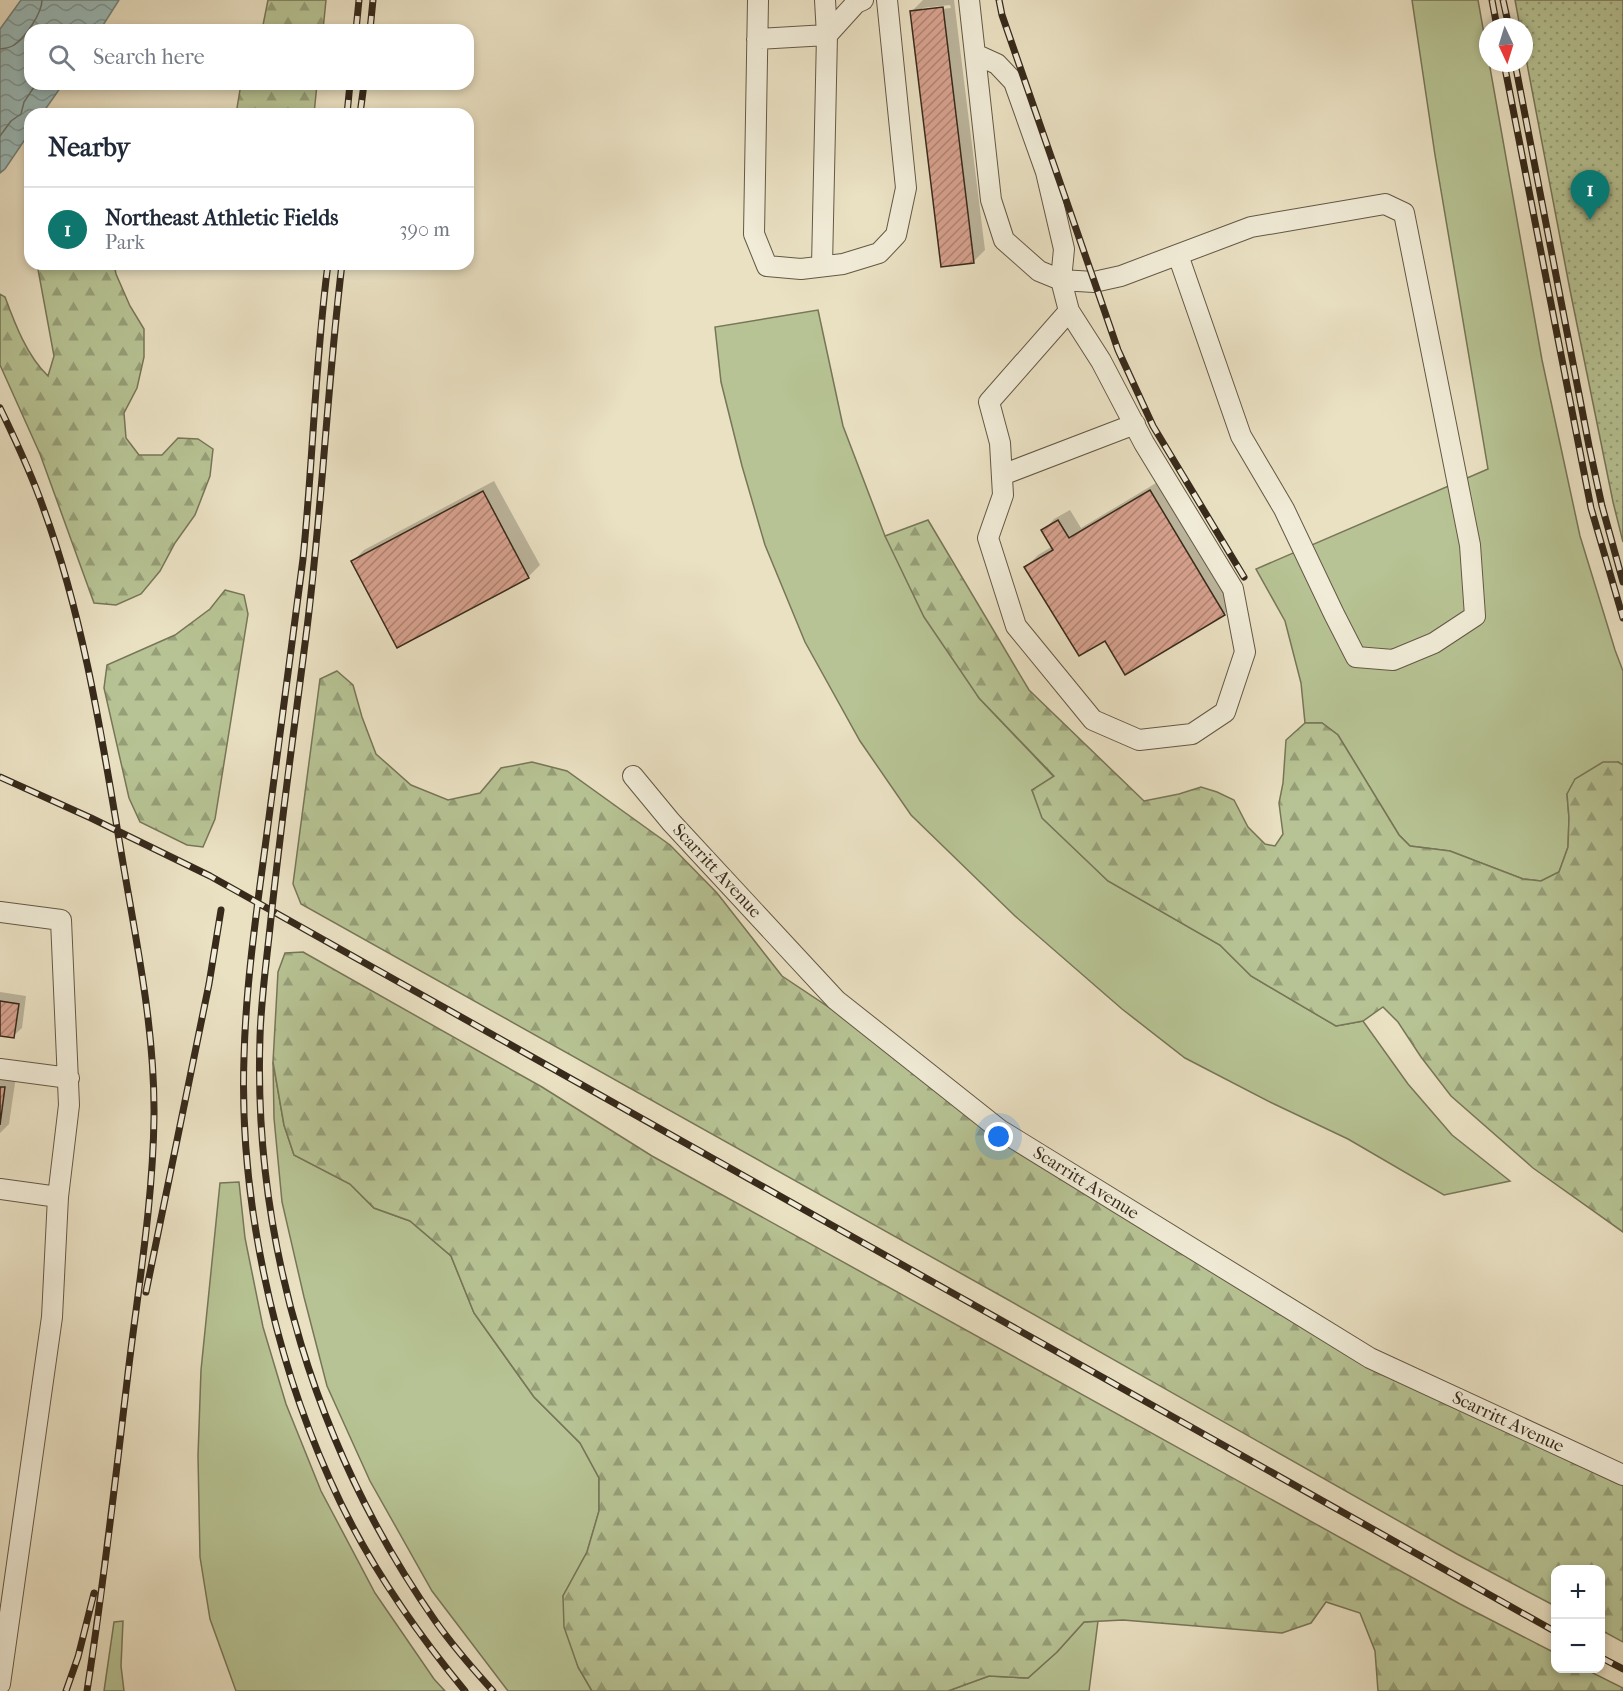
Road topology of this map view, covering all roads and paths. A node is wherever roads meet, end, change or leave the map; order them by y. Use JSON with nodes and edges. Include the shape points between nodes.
{"nodes":[{"id":1,"x":758,"y":0,"type":"edge"},
{"id":2,"x":825,"y":0,"type":"edge"},
{"id":3,"x":863,"y":0,"type":"edge"},
{"id":4,"x":887,"y":0,"type":"edge"},
{"id":5,"x":969,"y":0,"type":"edge"},
{"id":6,"x":827,"y":34,"type":"junction"},
{"id":7,"x":757,"y":39,"type":"junction"},
{"id":8,"x":975,"y":54,"type":"junction"},
{"id":9,"x":1178,"y":255,"type":"junction"},
{"id":10,"x":822,"y":266,"type":"junction"},
{"id":11,"x":1061,"y":279,"type":"junction"},
{"id":12,"x":1069,"y":311,"type":"junction"},
{"id":13,"x":1135,"y":424,"type":"junction"},
{"id":14,"x":1002,"y":475,"type":"junction"},
{"id":15,"x":633,"y":776,"type":"dead end"},
{"id":16,"x":0,"y":912,"type":"edge"},
{"id":17,"x":0,"y":1069,"type":"edge"},
{"id":18,"x":69,"y":1078,"type":"junction"},
{"id":19,"x":0,"y":1189,"type":"edge"},
{"id":20,"x":58,"y":1197,"type":"junction"},
{"id":21,"x":1623,"y":1475,"type":"edge"},
{"id":22,"x":6,"y":1593,"type":"edge"},
{"id":23,"x":0,"y":1684,"type":"edge"}],
"edges":[{"from":1,"to":7,"type":"lane"},
{"from":2,"to":6,"type":"lane"},
{"from":3,"to":6,"type":"lane"},
{"from":4,"to":10,"type":"lane","via":[[906,188],[896,235],[879,253]]},
{"from":5,"to":8,"type":"lane"},
{"from":6,"to":7,"type":"lane"},
{"from":6,"to":10,"type":"lane"},
{"from":7,"to":10,"type":"lane","via":[[754,234],[767,266]]},
{"from":8,"to":11,"type":"lane","via":[[997,64],[1014,82],[1046,172],[1065,249]]},
{"from":8,"to":11,"type":"lane","via":[[991,200],[1004,240],[1039,271]]},
{"from":9,"to":9,"type":"lane","via":[[1262,225],[1384,204],[1404,213],[1470,545],[1475,616],[1434,643],[1393,660],[1356,657],[1284,509],[1241,436]]},
{"from":9,"to":11,"type":"lane","via":[[1095,282]]},
{"from":11,"to":12,"type":"lane"},
{"from":12,"to":13,"type":"lane"},
{"from":12,"to":14,"type":"lane","via":[[989,402],[1000,443]]},
{"from":13,"to":14,"type":"lane"},
{"from":13,"to":14,"type":"lane","via":[[1233,589],[1245,652],[1225,712],[1192,734],[1139,740],[1093,720],[1016,626],[988,538],[1003,495]]},
{"from":15,"to":21,"type":"lane","name":"Scarritt Avenue","via":[[836,1000],[1000,1130],[1370,1358]]},
{"from":16,"to":18,"type":"lane","via":[[62,920]]},
{"from":17,"to":18,"type":"lane"},
{"from":18,"to":20,"type":"lane"},
{"from":19,"to":20,"type":"lane"},
{"from":20,"to":22,"type":"lane","via":[[52,1317]]},
{"from":22,"to":23,"type":"lane"}]}
